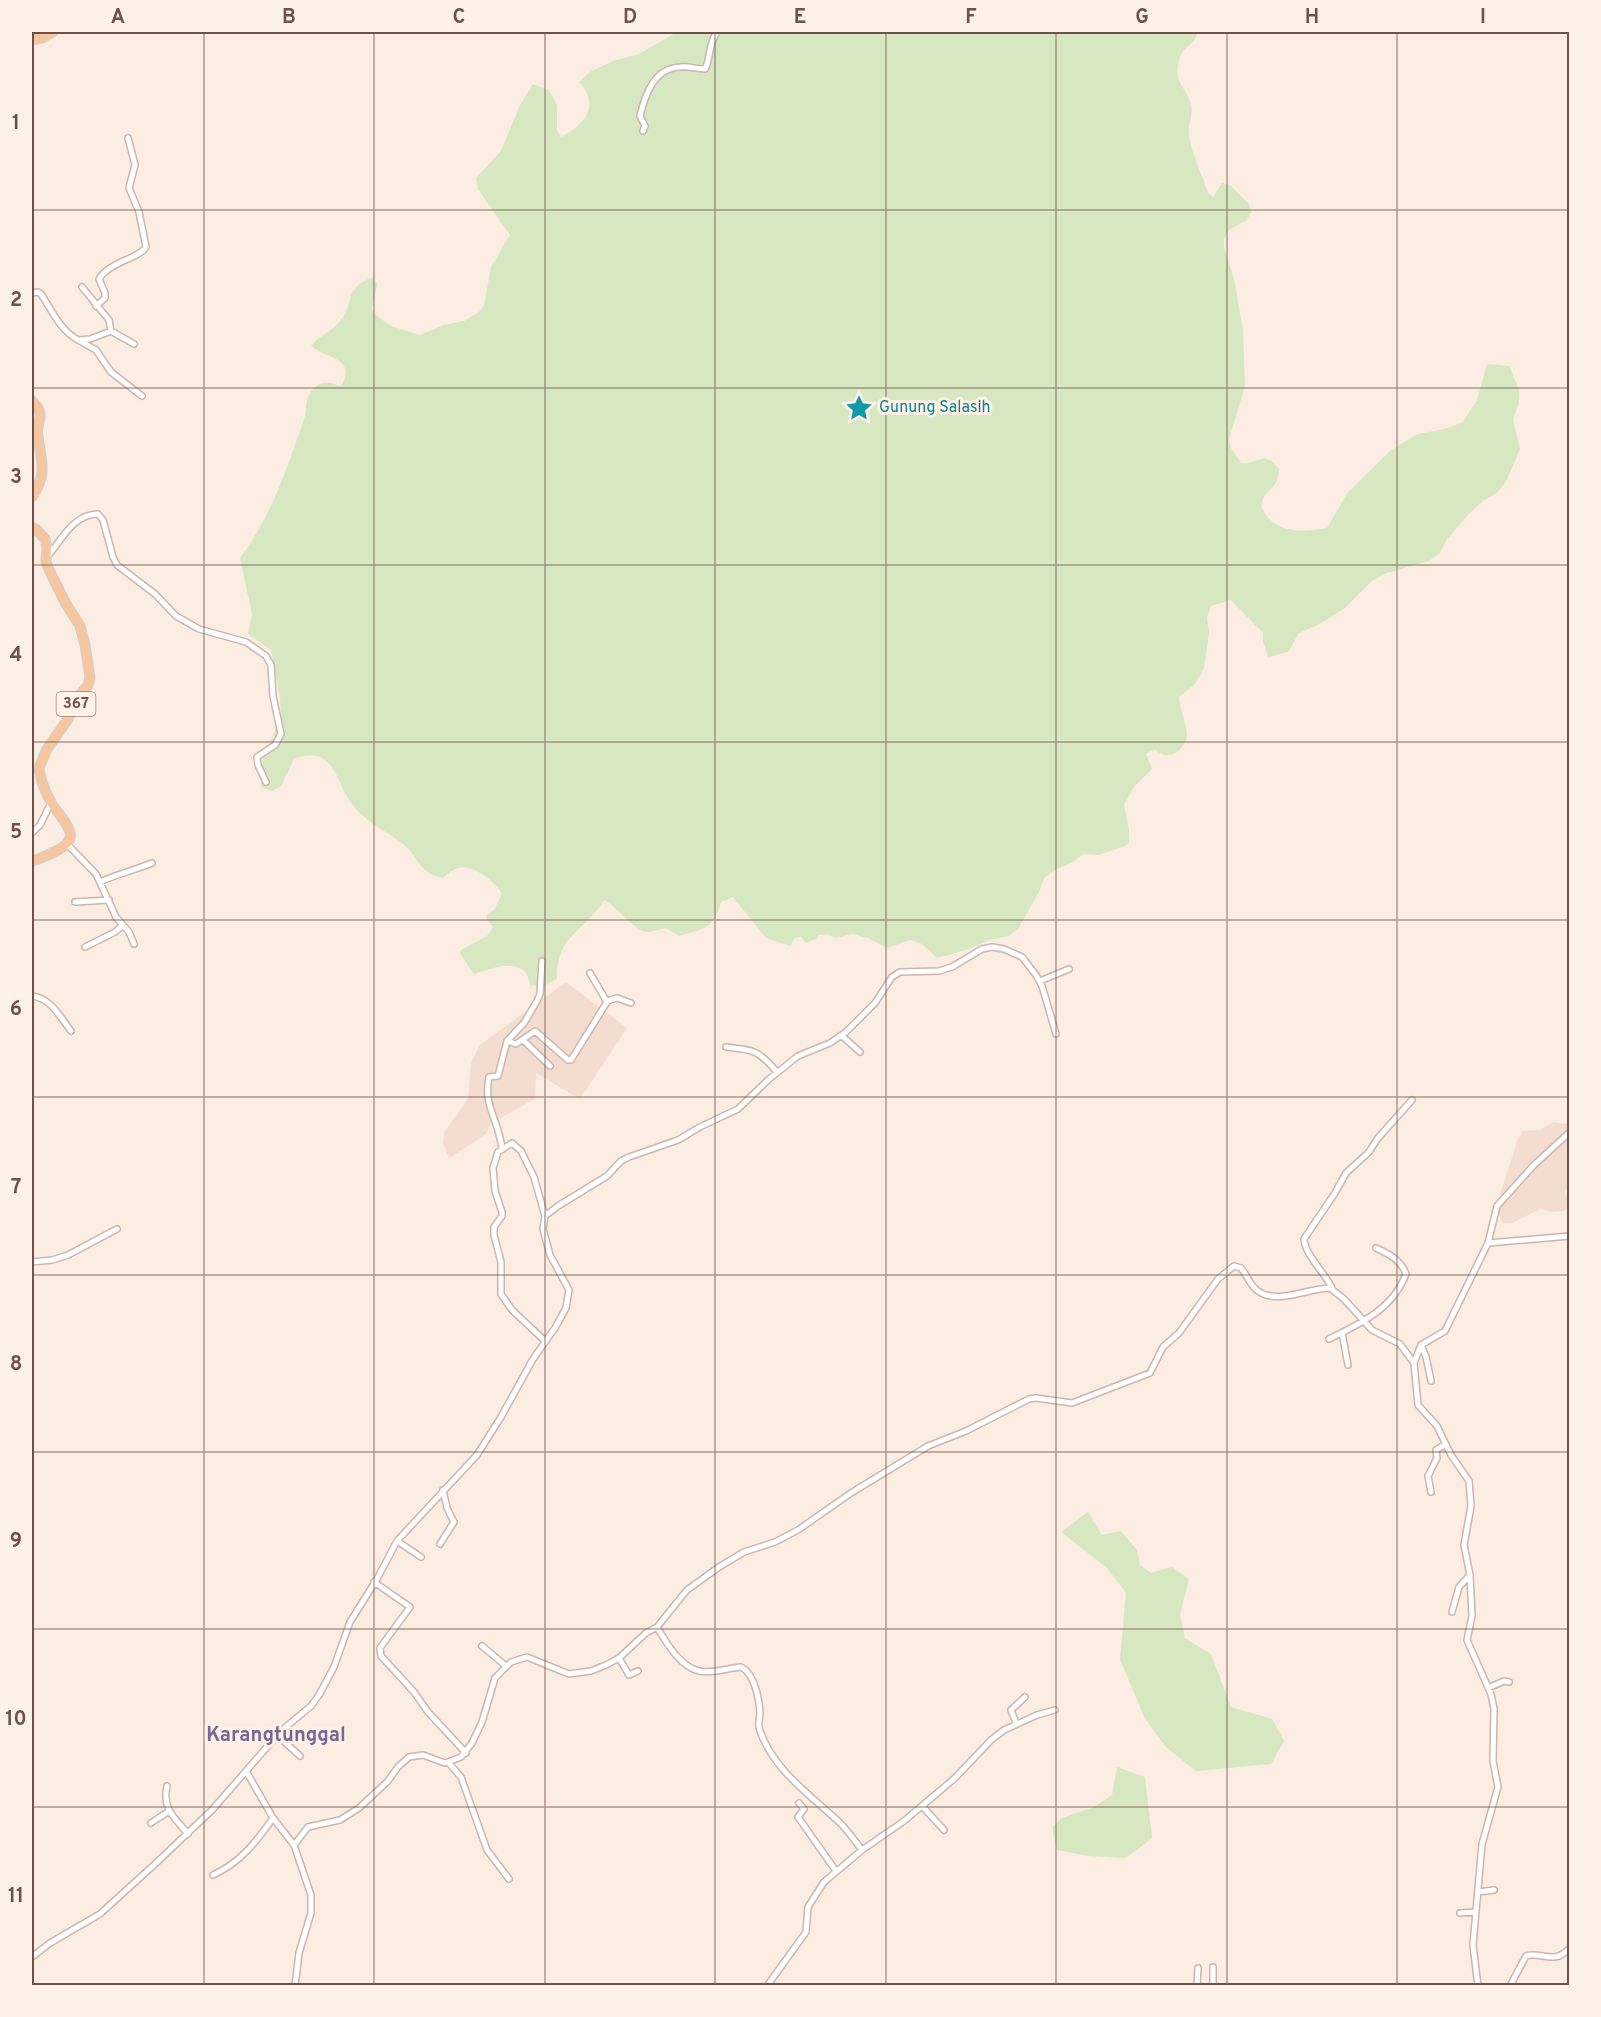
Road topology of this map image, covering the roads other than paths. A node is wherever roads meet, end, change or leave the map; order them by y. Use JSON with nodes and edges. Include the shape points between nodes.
{"nodes":[{"id":1,"x":52,"y":32,"type":"edge"},
{"id":2,"x":717,"y":32,"type":"edge"},
{"id":3,"x":32,"y":40,"type":"edge"},
{"id":4,"x":644,"y":131,"type":"dead end"},
{"id":5,"x":128,"y":138,"type":"dead end"},
{"id":6,"x":82,"y":287,"type":"dead end"},
{"id":7,"x":32,"y":292,"type":"edge"},
{"id":8,"x":96,"y":306,"type":"junction"},
{"id":9,"x":111,"y":331,"type":"junction"},
{"id":10,"x":78,"y":340,"type":"junction"},
{"id":11,"x":134,"y":344,"type":"dead end"},
{"id":12,"x":142,"y":396,"type":"dead end"},
{"id":13,"x":32,"y":401,"type":"edge"},
{"id":14,"x":32,"y":497,"type":"edge"},
{"id":15,"x":32,"y":527,"type":"edge"},
{"id":16,"x":46,"y":558,"type":"junction"},
{"id":17,"x":266,"y":782,"type":"dead end"},
{"id":18,"x":51,"y":803,"type":"junction"},
{"id":19,"x":32,"y":833,"type":"edge"},
{"id":20,"x":67,"y":844,"type":"junction"},
{"id":21,"x":32,"y":861,"type":"edge"},
{"id":22,"x":152,"y":863,"type":"dead end"},
{"id":23,"x":100,"y":882,"type":"junction"},
{"id":24,"x":109,"y":900,"type":"junction"},
{"id":25,"x":75,"y":902,"type":"dead end"},
{"id":26,"x":122,"y":926,"type":"junction"},
{"id":27,"x":134,"y":944,"type":"dead end"},
{"id":28,"x":85,"y":946,"type":"dead end"},
{"id":29,"x":542,"y":961,"type":"dead end"},
{"id":30,"x":1069,"y":969,"type":"dead end"},
{"id":31,"x":590,"y":973,"type":"dead end"},
{"id":32,"x":1040,"y":981,"type":"junction"},
{"id":33,"x":32,"y":996,"type":"edge"},
{"id":34,"x":607,"y":1001,"type":"junction"},
{"id":35,"x":631,"y":1003,"type":"dead end"},
{"id":36,"x":71,"y":1031,"type":"dead end"},
{"id":37,"x":1056,"y":1034,"type":"dead end"},
{"id":38,"x":842,"y":1036,"type":"junction"},
{"id":39,"x":523,"y":1040,"type":"junction"},
{"id":40,"x":507,"y":1041,"type":"junction"},
{"id":41,"x":726,"y":1047,"type":"dead end"},
{"id":42,"x":860,"y":1052,"type":"dead end"},
{"id":43,"x":550,"y":1066,"type":"dead end"},
{"id":44,"x":777,"y":1071,"type":"junction"},
{"id":45,"x":1412,"y":1100,"type":"dead end"},
{"id":46,"x":1569,"y":1132,"type":"edge"},
{"id":47,"x":502,"y":1149,"type":"junction"},
{"id":48,"x":545,"y":1216,"type":"junction"},
{"id":49,"x":117,"y":1229,"type":"dead end"},
{"id":50,"x":1568,"y":1237,"type":"edge"},
{"id":51,"x":1488,"y":1243,"type":"junction"},
{"id":52,"x":1569,"y":1244,"type":"edge"},
{"id":53,"x":1376,"y":1248,"type":"dead end"},
{"id":54,"x":32,"y":1262,"type":"edge"},
{"id":55,"x":1333,"y":1290,"type":"junction"},
{"id":56,"x":1364,"y":1322,"type":"junction"},
{"id":57,"x":1342,"y":1333,"type":"junction"},
{"id":58,"x":1329,"y":1339,"type":"dead end"},
{"id":59,"x":545,"y":1341,"type":"junction"},
{"id":60,"x":1420,"y":1346,"type":"junction"},
{"id":61,"x":1414,"y":1363,"type":"junction"},
{"id":62,"x":1348,"y":1365,"type":"dead end"},
{"id":63,"x":1431,"y":1381,"type":"dead end"},
{"id":64,"x":1446,"y":1444,"type":"junction"},
{"id":65,"x":443,"y":1490,"type":"junction"},
{"id":66,"x":1431,"y":1492,"type":"dead end"},
{"id":67,"x":397,"y":1541,"type":"junction"},
{"id":68,"x":440,"y":1544,"type":"dead end"},
{"id":69,"x":421,"y":1557,"type":"dead end"},
{"id":70,"x":1470,"y":1575,"type":"junction"},
{"id":71,"x":374,"y":1582,"type":"junction"},
{"id":72,"x":1452,"y":1612,"type":"dead end"},
{"id":73,"x":657,"y":1627,"type":"junction"},
{"id":74,"x":482,"y":1646,"type":"dead end"},
{"id":75,"x":619,"y":1658,"type":"junction"},
{"id":76,"x":506,"y":1666,"type":"junction"},
{"id":77,"x":638,"y":1671,"type":"dead end"},
{"id":78,"x":1509,"y":1682,"type":"dead end"},
{"id":79,"x":1488,"y":1688,"type":"junction"},
{"id":80,"x":1025,"y":1697,"type":"dead end"},
{"id":81,"x":1055,"y":1710,"type":"dead end"},
{"id":82,"x":1016,"y":1723,"type":"junction"},
{"id":83,"x":277,"y":1735,"type":"junction"},
{"id":84,"x":466,"y":1752,"type":"junction"},
{"id":85,"x":300,"y":1756,"type":"dead end"},
{"id":86,"x":448,"y":1762,"type":"junction"},
{"id":87,"x":246,"y":1771,"type":"junction"},
{"id":88,"x":167,"y":1786,"type":"dead end"},
{"id":89,"x":799,"y":1803,"type":"dead end"},
{"id":90,"x":922,"y":1806,"type":"junction"},
{"id":91,"x":169,"y":1811,"type":"junction"},
{"id":92,"x":273,"y":1818,"type":"junction"},
{"id":93,"x":151,"y":1823,"type":"dead end"},
{"id":94,"x":945,"y":1830,"type":"dead end"},
{"id":95,"x":188,"y":1834,"type":"junction"},
{"id":96,"x":294,"y":1845,"type":"junction"},
{"id":97,"x":862,"y":1850,"type":"junction"},
{"id":98,"x":836,"y":1871,"type":"junction"},
{"id":99,"x":213,"y":1875,"type":"dead end"},
{"id":100,"x":509,"y":1879,"type":"dead end"},
{"id":101,"x":1494,"y":1890,"type":"dead end"},
{"id":102,"x":1478,"y":1892,"type":"junction"},
{"id":103,"x":1476,"y":1912,"type":"junction"},
{"id":104,"x":1460,"y":1914,"type":"dead end"},
{"id":105,"x":1569,"y":1948,"type":"edge"},
{"id":106,"x":32,"y":1957,"type":"edge"},
{"id":107,"x":1213,"y":1967,"type":"dead end"},
{"id":108,"x":1198,"y":1968,"type":"dead end"},
{"id":109,"x":295,"y":1986,"type":"edge"},
{"id":110,"x":767,"y":1986,"type":"edge"},
{"id":111,"x":1197,"y":1986,"type":"edge"},
{"id":112,"x":1213,"y":1986,"type":"edge"},
{"id":113,"x":1478,"y":1986,"type":"edge"},
{"id":114,"x":1510,"y":1986,"type":"edge"}],
"edges":[{"from":1,"to":3,"type":"main road"},
{"from":2,"to":4,"type":"street","via":[[708,50],[705,69],[674,67],[653,82],[640,116]]},
{"from":5,"to":8,"type":"street","via":[[135,165],[129,188],[140,212],[146,247],[102,274],[105,298]]},
{"from":6,"to":8,"type":"street"},
{"from":7,"to":10,"type":"street","via":[[41,294],[56,320]]},
{"from":8,"to":9,"type":"street","via":[[110,321]]},
{"from":9,"to":10,"type":"street"},
{"from":9,"to":11,"type":"street"},
{"from":10,"to":12,"type":"street","via":[[96,350],[111,372]]},
{"from":13,"to":14,"type":"main road","via":[[41,414],[37,434],[43,468]]},
{"from":15,"to":16,"type":"main road","number":"367","via":[[45,539]]},
{"from":16,"to":17,"type":"street","via":[[70,527],[84,517],[98,514],[117,565],[176,616],[191,626],[246,642],[264,653],[271,665],[281,734],[278,742],[257,757]]},
{"from":16,"to":18,"type":"main road","number":"367","via":[[80,626],[90,677],[41,762],[40,776]]},
{"from":18,"to":19,"type":"street"},
{"from":18,"to":20,"type":"main road","number":"367","via":[[69,828]]},
{"from":20,"to":21,"type":"main road"},
{"from":20,"to":23,"type":"street","via":[[92,868]]},
{"from":22,"to":23,"type":"street"},
{"from":23,"to":24,"type":"street"},
{"from":24,"to":25,"type":"street"},
{"from":24,"to":26,"type":"street"},
{"from":26,"to":27,"type":"street"},
{"from":26,"to":28,"type":"street"},
{"from":29,"to":40,"type":"street","via":[[537,1001]]},
{"from":30,"to":32,"type":"street"},
{"from":31,"to":34,"type":"street"},
{"from":32,"to":37,"type":"street"},
{"from":32,"to":38,"type":"street","via":[[1022,957],[997,948],[982,949],[939,971],[897,973],[875,1003]]},
{"from":33,"to":36,"type":"street","via":[[48,1002]]},
{"from":34,"to":35,"type":"street","via":[[617,998]]},
{"from":34,"to":39,"type":"street","via":[[571,1060],[535,1031]]},
{"from":38,"to":42,"type":"street"},
{"from":38,"to":44,"type":"street","via":[[798,1056]]},
{"from":39,"to":40,"type":"street","via":[[516,1044]]},
{"from":39,"to":43,"type":"street"},
{"from":40,"to":47,"type":"street","via":[[498,1076],[489,1077],[487,1088],[487,1101]]},
{"from":41,"to":44,"type":"street","via":[[755,1051]]},
{"from":44,"to":48,"type":"street","via":[[738,1109],[678,1140],[629,1156],[607,1176]]},
{"from":45,"to":55,"type":"street","via":[[1346,1173],[1304,1239],[1305,1247]]},
{"from":46,"to":51,"type":"street","via":[[1497,1206]]},
{"from":47,"to":48,"type":"street","via":[[513,1143],[521,1151],[534,1177]]},
{"from":47,"to":59,"type":"street","via":[[495,1158],[493,1173],[502,1212],[494,1227],[501,1263],[501,1294]]},
{"from":48,"to":59,"type":"street","via":[[543,1229],[550,1255],[570,1295],[564,1313]]},
{"from":49,"to":54,"type":"street","via":[[68,1255]]},
{"from":50,"to":51,"type":"street"},
{"from":50,"to":52,"type":"street"},
{"from":51,"to":60,"type":"street","via":[[1445,1331]]},
{"from":53,"to":56,"type":"street","via":[[1394,1258],[1406,1274],[1385,1306]]},
{"from":55,"to":56,"type":"street"},
{"from":55,"to":73,"type":"street","via":[[1267,1295],[1255,1289],[1241,1268],[1234,1266],[1218,1279],[1179,1332],[1162,1347],[1150,1373],[1072,1403],[1029,1399],[928,1446],[798,1530],[744,1552],[707,1575],[687,1590]]},
{"from":56,"to":57,"type":"street"},
{"from":56,"to":61,"type":"street","via":[[1400,1344]]},
{"from":57,"to":58,"type":"street"},
{"from":57,"to":62,"type":"street"},
{"from":59,"to":65,"type":"street","via":[[483,1445]]},
{"from":60,"to":61,"type":"street"},
{"from":60,"to":63,"type":"street"},
{"from":61,"to":64,"type":"street","via":[[1418,1405],[1437,1426]]},
{"from":64,"to":66,"type":"street","via":[[1436,1450],[1437,1458],[1428,1473]]},
{"from":64,"to":70,"type":"street","via":[[1469,1481],[1471,1506],[1464,1545]]},
{"from":65,"to":67,"type":"street"},
{"from":65,"to":68,"type":"street","via":[[454,1522]]},
{"from":67,"to":69,"type":"street"},
{"from":67,"to":71,"type":"street"},
{"from":70,"to":72,"type":"street","via":[[1459,1587]]},
{"from":70,"to":79,"type":"street","via":[[1472,1616],[1467,1640]]},
{"from":71,"to":83,"type":"street","via":[[345,1630],[334,1667],[319,1695]]},
{"from":71,"to":84,"type":"street","via":[[410,1608],[380,1648],[381,1656]]},
{"from":73,"to":75,"type":"street"},
{"from":73,"to":97,"type":"street","via":[[681,1659],[696,1670],[741,1667],[748,1672],[759,1704],[759,1729],[776,1759]]},
{"from":74,"to":76,"type":"street"},
{"from":75,"to":76,"type":"street","via":[[575,1674],[564,1674],[526,1657]]},
{"from":75,"to":77,"type":"street","via":[[629,1675]]},
{"from":76,"to":84,"type":"street","via":[[495,1678],[482,1722]]},
{"from":78,"to":79,"type":"street"},
{"from":79,"to":102,"type":"street","via":[[1494,1709],[1493,1761],[1498,1787],[1482,1844]]},
{"from":80,"to":82,"type":"street","via":[[1011,1710]]},
{"from":81,"to":82,"type":"street"},
{"from":82,"to":90,"type":"street","via":[[991,1740]]},
{"from":83,"to":85,"type":"street"},
{"from":83,"to":87,"type":"street"},
{"from":84,"to":86,"type":"street"},
{"from":86,"to":96,"type":"street","via":[[423,1755],[410,1757],[359,1808],[340,1820],[308,1827]]},
{"from":86,"to":100,"type":"street","via":[[461,1777],[487,1850]]},
{"from":87,"to":92,"type":"street"},
{"from":87,"to":95,"type":"street"},
{"from":88,"to":91,"type":"street"},
{"from":89,"to":98,"type":"street","via":[[804,1809],[798,1817]]},
{"from":90,"to":94,"type":"street"},
{"from":90,"to":97,"type":"street"},
{"from":91,"to":93,"type":"street"},
{"from":91,"to":95,"type":"street"},
{"from":92,"to":96,"type":"street"},
{"from":92,"to":99,"type":"street","via":[[247,1852]]},
{"from":95,"to":106,"type":"street","via":[[100,1914]]},
{"from":96,"to":109,"type":"street","via":[[312,1907],[299,1953]]},
{"from":97,"to":98,"type":"street"},
{"from":98,"to":110,"type":"street","via":[[814,1896],[806,1914],[807,1930]]},
{"from":101,"to":102,"type":"street"},
{"from":102,"to":103,"type":"street"},
{"from":103,"to":104,"type":"street"},
{"from":103,"to":113,"type":"street","via":[[1473,1945]]},
{"from":105,"to":114,"type":"street","via":[[1550,1958],[1526,1956]]},
{"from":107,"to":112,"type":"street"},
{"from":108,"to":111,"type":"street"}]}
